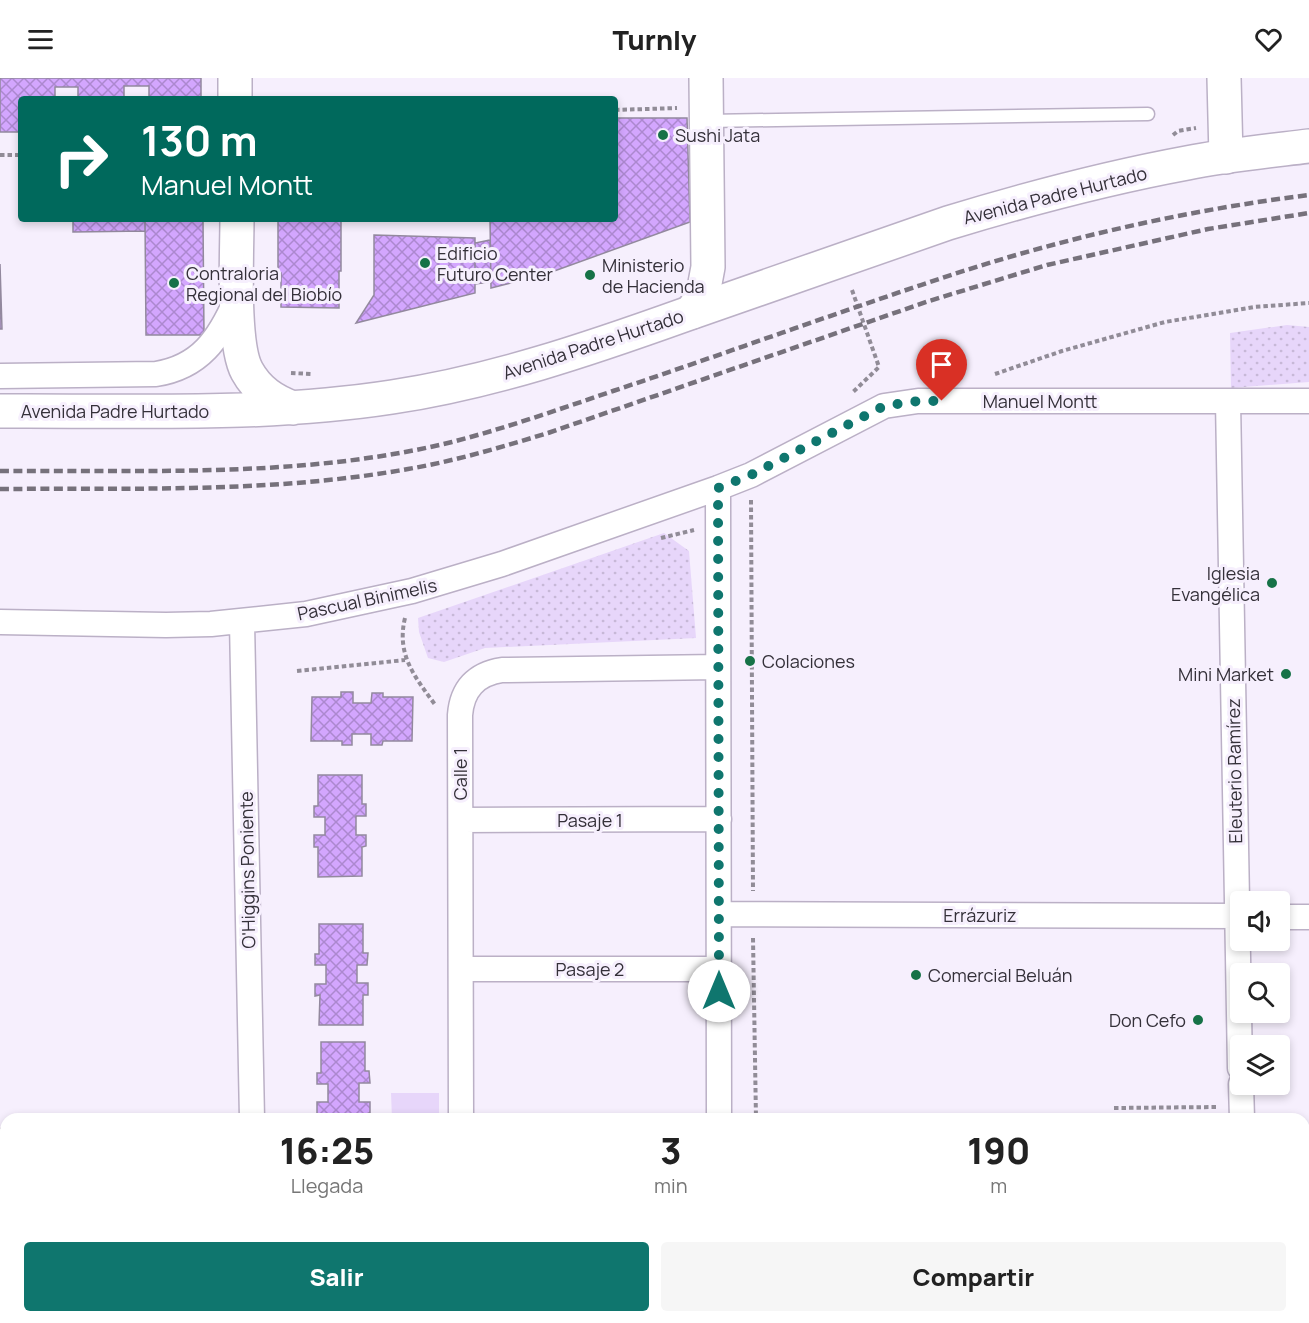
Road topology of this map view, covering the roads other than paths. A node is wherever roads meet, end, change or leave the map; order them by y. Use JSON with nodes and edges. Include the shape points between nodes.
{"nodes":[{"id":1,"x":235,"y":78,"type":"edge"},
{"id":2,"x":1224,"y":78,"type":"edge"},
{"id":3,"x":235,"y":96,"type":"edge"},
{"id":4,"x":707,"y":102,"type":"edge"},
{"id":5,"x":1148,"y":114,"type":"dead end"},
{"id":6,"x":1309,"y":146,"type":"edge"},
{"id":7,"x":1226,"y":157,"type":"junction"},
{"id":8,"x":237,"y":222,"type":"edge"},
{"id":9,"x":238,"y":295,"type":"junction"},
{"id":10,"x":692,"y":312,"type":"junction"},
{"id":11,"x":0,"y":376,"type":"edge"},
{"id":12,"x":1228,"y":401,"type":"junction"},
{"id":13,"x":1309,"y":401,"type":"edge"},
{"id":14,"x":293,"y":408,"type":"junction"},
{"id":15,"x":0,"y":411,"type":"edge"},
{"id":16,"x":718,"y":488,"type":"junction"},
{"id":17,"x":0,"y":622,"type":"edge"},
{"id":18,"x":242,"y":622,"type":"junction"},
{"id":19,"x":718,"y":667,"type":"junction"},
{"id":20,"x":719,"y":819,"type":"junction"},
{"id":21,"x":460,"y":820,"type":"junction"},
{"id":22,"x":1238,"y":891,"type":"edge"},
{"id":23,"x":719,"y":914,"type":"junction"},
{"id":24,"x":1230,"y":916,"type":"edge"},
{"id":25,"x":1290,"y":917,"type":"edge"},
{"id":26,"x":1309,"y":917,"type":"edge"},
{"id":27,"x":1239,"y":951,"type":"edge"},
{"id":28,"x":461,"y":969,"type":"junction"},
{"id":29,"x":719,"y":969,"type":"junction"},
{"id":30,"x":1240,"y":1035,"type":"edge"},
{"id":31,"x":252,"y":1113,"type":"edge"},
{"id":32,"x":461,"y":1113,"type":"edge"},
{"id":33,"x":719,"y":1113,"type":"edge"}],
"edges":[{"from":1,"to":3,"type":"main road"},
{"from":2,"to":7,"type":"main road"},
{"from":4,"to":5,"type":"lane"},
{"from":4,"to":10,"type":"main road","via":[[708,267],[703,294]]},
{"from":6,"to":7,"type":"main road","name":"Avenida Padre Hurtado"},
{"from":7,"to":10,"type":"main road","name":"Avenida Padre Hurtado","via":[[1120,177],[989,210]]},
{"from":8,"to":9,"type":"main road"},
{"from":9,"to":11,"type":"street","name":"Avenida Padre Hurtado","via":[[225,326],[198,357],[182,368],[156,374]]},
{"from":9,"to":14,"type":"main road","via":[[238,327],[247,371],[271,398]]},
{"from":10,"to":14,"type":"main road","name":"Avenida Padre Hurtado","via":[[584,350],[474,381],[392,397]]},
{"from":12,"to":13,"type":"street","name":"Manuel Montt"},
{"from":12,"to":16,"type":"street","name":"Manuel Montt","via":[[897,403],[864,415],[818,442]]},
{"from":12,"to":22,"type":"street","name":"Eleuterio Ramírez"},
{"from":14,"to":15,"type":"main road","name":"Avenida Padre Hurtado"},
{"from":16,"to":18,"type":"street","name":"Pascual Binimelis","via":[[502,564],[411,591],[306,614]]},
{"from":16,"to":19,"type":"street"},
{"from":17,"to":18,"type":"street","name":"Pascual Binimelis"},
{"from":18,"to":31,"type":"street","name":"O'Higgins Poniente"},
{"from":19,"to":20,"type":"street"},
{"from":19,"to":21,"type":"street","name":"Calle 1","via":[[502,670],[480,676],[461,704]]},
{"from":20,"to":21,"type":"street","name":"Pasaje 1"},
{"from":20,"to":23,"type":"street"},
{"from":21,"to":28,"type":"street","name":"Calle 1"},
{"from":23,"to":24,"type":"street","name":"Errázuriz"},
{"from":23,"to":29,"type":"street"},
{"from":25,"to":26,"type":"street"},
{"from":27,"to":30,"type":"street","name":"Eleuterio Ramírez"},
{"from":28,"to":29,"type":"street","name":"Pasaje 2"},
{"from":28,"to":32,"type":"street","name":"Calle 1"},
{"from":29,"to":33,"type":"street"}]}
